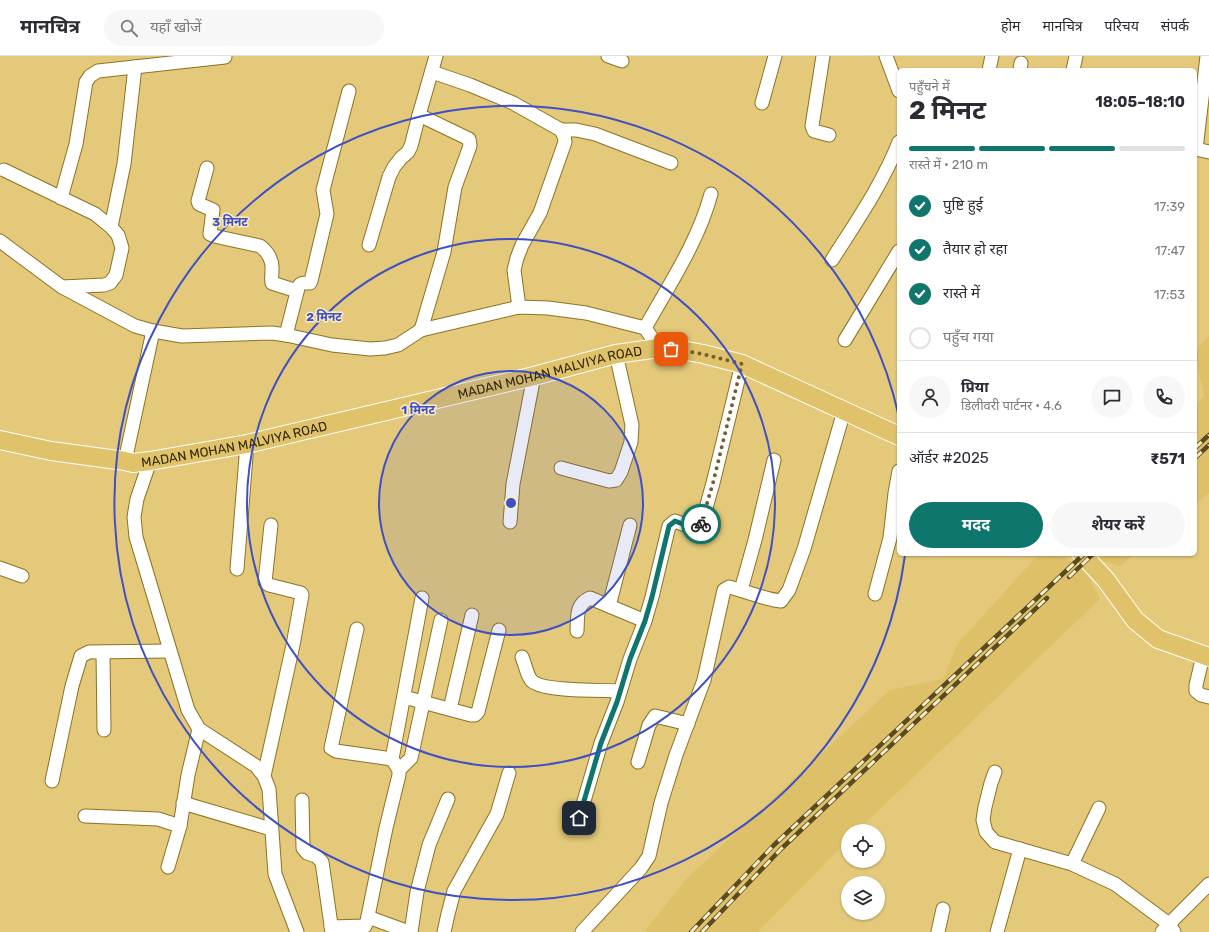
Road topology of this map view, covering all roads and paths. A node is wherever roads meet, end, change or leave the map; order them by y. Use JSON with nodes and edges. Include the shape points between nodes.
{"nodes":[{"id":1,"x":436,"y":56,"type":"edge"},
{"id":2,"x":608,"y":56,"type":"edge"},
{"id":3,"x":775,"y":56,"type":"edge"},
{"id":4,"x":823,"y":56,"type":"edge"},
{"id":5,"x":886,"y":56,"type":"edge"},
{"id":6,"x":992,"y":56,"type":"edge"},
{"id":7,"x":1076,"y":56,"type":"edge"},
{"id":8,"x":1207,"y":56,"type":"edge"},
{"id":9,"x":225,"y":57,"type":"dead end"},
{"id":10,"x":622,"y":61,"type":"dead end"},
{"id":11,"x":135,"y":67,"type":"junction"},
{"id":12,"x":989,"y":68,"type":"edge"},
{"id":13,"x":1073,"y":68,"type":"edge"},
{"id":14,"x":432,"y":72,"type":"junction"},
{"id":15,"x":897,"y":86,"type":"edge"},
{"id":16,"x":349,"y":91,"type":"dead end"},
{"id":17,"x":762,"y":103,"type":"dead end"},
{"id":18,"x":418,"y":115,"type":"junction"},
{"id":19,"x":561,"y":130,"type":"junction"},
{"id":20,"x":829,"y":135,"type":"dead end"},
{"id":21,"x":1200,"y":150,"type":"edge"},
{"id":22,"x":897,"y":154,"type":"edge"},
{"id":23,"x":671,"y":162,"type":"dead end"},
{"id":24,"x":895,"y":165,"type":"edge"},
{"id":25,"x":207,"y":168,"type":"dead end"},
{"id":26,"x":4,"y":170,"type":"dead end"},
{"id":27,"x":711,"y":194,"type":"dead end"},
{"id":28,"x":61,"y":198,"type":"junction"},
{"id":29,"x":111,"y":227,"type":"junction"},
{"id":30,"x":0,"y":241,"type":"edge"},
{"id":31,"x":369,"y":245,"type":"dead end"},
{"id":32,"x":897,"y":254,"type":"edge"},
{"id":33,"x":832,"y":260,"type":"dead end"},
{"id":34,"x":62,"y":287,"type":"junction"},
{"id":35,"x":297,"y":291,"type":"junction"},
{"id":36,"x":519,"y":307,"type":"junction"},
{"id":37,"x":645,"y":328,"type":"junction"},
{"id":38,"x":421,"y":330,"type":"junction"},
{"id":39,"x":153,"y":331,"type":"junction"},
{"id":40,"x":286,"y":335,"type":"junction"},
{"id":41,"x":845,"y":340,"type":"dead end"},
{"id":42,"x":659,"y":348,"type":"junction"},
{"id":43,"x":616,"y":354,"type":"junction"},
{"id":44,"x":742,"y":364,"type":"junction"},
{"id":45,"x":534,"y":376,"type":"junction"},
{"id":46,"x":844,"y":411,"type":"junction"},
{"id":47,"x":897,"y":435,"type":"edge"},
{"id":48,"x":0,"y":440,"type":"edge"},
{"id":49,"x":247,"y":444,"type":"junction"},
{"id":50,"x":774,"y":460,"type":"dead end"},
{"id":51,"x":125,"y":461,"type":"junction"},
{"id":52,"x":150,"y":461,"type":"junction"},
{"id":53,"x":561,"y":468,"type":"dead end"},
{"id":54,"x":897,"y":482,"type":"edge"},
{"id":55,"x":510,"y":522,"type":"dead end"},
{"id":56,"x":270,"y":525,"type":"dead end"},
{"id":57,"x":630,"y":525,"type":"dead end"},
{"id":58,"x":1084,"y":556,"type":"edge"},
{"id":59,"x":0,"y":568,"type":"edge"},
{"id":60,"x":237,"y":569,"type":"dead end"},
{"id":61,"x":22,"y":576,"type":"dead end"},
{"id":62,"x":741,"y":590,"type":"junction"},
{"id":63,"x":875,"y":594,"type":"dead end"},
{"id":64,"x":422,"y":598,"type":"dead end"},
{"id":65,"x":609,"y":606,"type":"junction"},
{"id":66,"x":472,"y":615,"type":"dead end"},
{"id":67,"x":441,"y":620,"type":"dead end"},
{"id":68,"x":645,"y":621,"type":"junction"},
{"id":69,"x":357,"y":629,"type":"dead end"},
{"id":70,"x":499,"y":630,"type":"dead end"},
{"id":71,"x":577,"y":631,"type":"dead end"},
{"id":72,"x":170,"y":651,"type":"junction"},
{"id":73,"x":104,"y":652,"type":"junction"},
{"id":74,"x":522,"y":657,"type":"dead end"},
{"id":75,"x":1206,"y":657,"type":"edge"},
{"id":76,"x":620,"y":691,"type":"junction"},
{"id":77,"x":404,"y":697,"type":"junction"},
{"id":78,"x":1209,"y":697,"type":"edge"},
{"id":79,"x":422,"y":702,"type":"junction"},
{"id":80,"x":450,"y":709,"type":"junction"},
{"id":81,"x":688,"y":724,"type":"junction"},
{"id":82,"x":104,"y":730,"type":"dead end"},
{"id":83,"x":199,"y":730,"type":"junction"},
{"id":84,"x":638,"y":762,"type":"dead end"},
{"id":85,"x":395,"y":765,"type":"junction"},
{"id":86,"x":995,"y":772,"type":"dead end"},
{"id":87,"x":509,"y":773,"type":"dead end"},
{"id":88,"x":264,"y":776,"type":"junction"},
{"id":89,"x":52,"y":781,"type":"dead end"},
{"id":90,"x":448,"y":799,"type":"dead end"},
{"id":91,"x":302,"y":800,"type":"dead end"},
{"id":92,"x":183,"y":803,"type":"junction"},
{"id":93,"x":1099,"y":808,"type":"dead end"},
{"id":94,"x":85,"y":816,"type":"dead end"},
{"id":95,"x":579,"y":818,"type":"dead end"},
{"id":96,"x":180,"y":826,"type":"junction"},
{"id":97,"x":271,"y":829,"type":"junction"},
{"id":98,"x":1020,"y":849,"type":"junction"},
{"id":99,"x":1072,"y":864,"type":"junction"},
{"id":100,"x":168,"y":866,"type":"dead end"},
{"id":101,"x":1209,"y":884,"type":"edge"},
{"id":102,"x":943,"y":909,"type":"dead end"},
{"id":103,"x":368,"y":917,"type":"junction"},
{"id":104,"x":1169,"y":929,"type":"edge"},
{"id":105,"x":332,"y":930,"type":"edge"},
{"id":106,"x":297,"y":932,"type":"edge"},
{"id":107,"x":410,"y":932,"type":"edge"},
{"id":108,"x":444,"y":932,"type":"edge"},
{"id":109,"x":582,"y":932,"type":"edge"},
{"id":110,"x":938,"y":932,"type":"edge"},
{"id":111,"x":998,"y":932,"type":"edge"}],
"edges":[{"from":1,"to":14,"type":"street"},
{"from":2,"to":10,"type":"street"},
{"from":3,"to":17,"type":"street"},
{"from":4,"to":20,"type":"street","via":[[812,126],[814,131]]},
{"from":5,"to":15,"type":"street"},
{"from":6,"to":12,"type":"street"},
{"from":7,"to":13,"type":"street"},
{"from":8,"to":21,"type":"street"},
{"from":9,"to":11,"type":"street"},
{"from":11,"to":28,"type":"street","via":[[98,70],[86,82],[76,144]]},
{"from":11,"to":29,"type":"street","via":[[124,164]]},
{"from":14,"to":18,"type":"street"},
{"from":14,"to":19,"type":"street","via":[[513,103]]},
{"from":16,"to":35,"type":"street","via":[[323,190],[327,214],[311,282],[302,283]]},
{"from":18,"to":31,"type":"street","via":[[411,146],[389,177]]},
{"from":18,"to":38,"type":"street","via":[[469,139],[470,143],[455,187],[444,252]]},
{"from":19,"to":23,"type":"street","via":[[595,134]]},
{"from":19,"to":36,"type":"street","via":[[565,142],[540,213],[522,245],[514,270]]},
{"from":22,"to":24,"type":"street"},
{"from":24,"to":33,"type":"street"},
{"from":25,"to":35,"type":"street","via":[[198,201],[199,204],[213,210],[210,234],[260,246],[272,263],[272,283]]},
{"from":26,"to":28,"type":"street"},
{"from":27,"to":37,"type":"street","via":[[697,235]]},
{"from":28,"to":29,"type":"street","via":[[95,214]]},
{"from":29,"to":34,"type":"street","via":[[118,235],[122,248],[116,275],[110,283]]},
{"from":30,"to":34,"type":"street"},
{"from":32,"to":41,"type":"street"},
{"from":34,"to":39,"type":"street","via":[[135,326]]},
{"from":35,"to":40,"type":"street"},
{"from":36,"to":37,"type":"street","via":[[586,313]]},
{"from":36,"to":38,"type":"street"},
{"from":37,"to":42,"type":"street"},
{"from":38,"to":40,"type":"street","via":[[398,345],[370,349],[332,345]]},
{"from":39,"to":40,"type":"street","via":[[182,336],[272,333]]},
{"from":39,"to":51,"type":"street"},
{"from":42,"to":43,"type":"highway","name":"MADAN MOHAN MALVIYA ROAD"},
{"from":42,"to":44,"type":"highway","name":"MADAN MOHAN MALVIYA ROAD","via":[[703,354]]},
{"from":43,"to":45,"type":"highway","name":"MADAN MOHAN MALVIYA ROAD"},
{"from":43,"to":53,"type":"street","via":[[632,425],[631,442],[621,472],[616,480],[609,481]]},
{"from":44,"to":46,"type":"highway","name":"MADAN MOHAN MALVIYA ROAD"},
{"from":44,"to":68,"type":"street","via":[[701,526],[695,529],[675,521],[669,526]]},
{"from":45,"to":49,"type":"highway","name":"MADAN MOHAN MALVIYA ROAD"},
{"from":45,"to":55,"type":"street","via":[[514,478]]},
{"from":46,"to":47,"type":"highway","name":"MADAN MOHAN MALVIYA ROAD"},
{"from":46,"to":62,"type":"street","via":[[804,549],[789,590],[781,601]]},
{"from":48,"to":51,"type":"highway","name":"MADAN MOHAN MALVIYA ROAD","via":[[51,451]]},
{"from":49,"to":52,"type":"highway","name":"MADAN MOHAN MALVIYA ROAD"},
{"from":49,"to":60,"type":"street"},
{"from":50,"to":62,"type":"street"},
{"from":51,"to":52,"type":"highway","name":"MADAN MOHAN MALVIYA ROAD"},
{"from":52,"to":72,"type":"street","via":[[137,499],[134,518],[136,537]]},
{"from":54,"to":63,"type":"street","via":[[890,538]]},
{"from":56,"to":88,"type":"street","via":[[266,582],[302,595]]},
{"from":57,"to":65,"type":"street"},
{"from":58,"to":75,"type":"highway","via":[[1106,580],[1135,620],[1158,639]]},
{"from":59,"to":61,"type":"street"},
{"from":62,"to":81,"type":"street","via":[[729,587],[724,590],[704,680]]},
{"from":64,"to":77,"type":"street"},
{"from":65,"to":68,"type":"street"},
{"from":65,"to":71,"type":"street","via":[[590,598],[582,602]]},
{"from":66,"to":80,"type":"street"},
{"from":67,"to":79,"type":"street"},
{"from":68,"to":76,"type":"street"},
{"from":69,"to":85,"type":"street","via":[[331,748]]},
{"from":70,"to":80,"type":"street","via":[[478,712],[470,715]]},
{"from":72,"to":73,"type":"street"},
{"from":72,"to":83,"type":"street","via":[[188,710]]},
{"from":73,"to":82,"type":"street"},
{"from":73,"to":89,"type":"street","via":[[89,652],[81,656]]},
{"from":74,"to":76,"type":"street","via":[[531,680],[537,685],[553,689]]},
{"from":75,"to":78,"type":"street","via":[[1196,691]]},
{"from":76,"to":95,"type":"street","via":[[601,743]]},
{"from":77,"to":79,"type":"street"},
{"from":77,"to":85,"type":"street"},
{"from":79,"to":80,"type":"street"},
{"from":79,"to":85,"type":"street","via":[[410,758]]},
{"from":81,"to":84,"type":"street","via":[[655,716],[649,725]]},
{"from":81,"to":109,"type":"street","via":[[661,803],[647,859]]},
{"from":83,"to":88,"type":"street","via":[[256,766]]},
{"from":83,"to":92,"type":"street"},
{"from":85,"to":103,"type":"street"},
{"from":86,"to":98,"type":"street","via":[[983,820],[986,832],[995,842]]},
{"from":87,"to":108,"type":"street","via":[[497,814],[454,892]]},
{"from":88,"to":97,"type":"street","via":[[269,789]]},
{"from":90,"to":107,"type":"street","via":[[429,845]]},
{"from":91,"to":105,"type":"street","via":[[303,848],[307,854],[316,856],[322,862]]},
{"from":92,"to":96,"type":"street"},
{"from":92,"to":97,"type":"street"},
{"from":93,"to":99,"type":"street"},
{"from":94,"to":96,"type":"street","via":[[158,819]]},
{"from":96,"to":100,"type":"street"},
{"from":97,"to":106,"type":"street","via":[[275,874]]},
{"from":98,"to":99,"type":"street"},
{"from":98,"to":111,"type":"street"},
{"from":99,"to":104,"type":"street","via":[[1115,884]]},
{"from":101,"to":104,"type":"street"},
{"from":102,"to":110,"type":"street"},
{"from":103,"to":105,"type":"street","via":[[365,926]]},
{"from":103,"to":107,"type":"street"}]}
